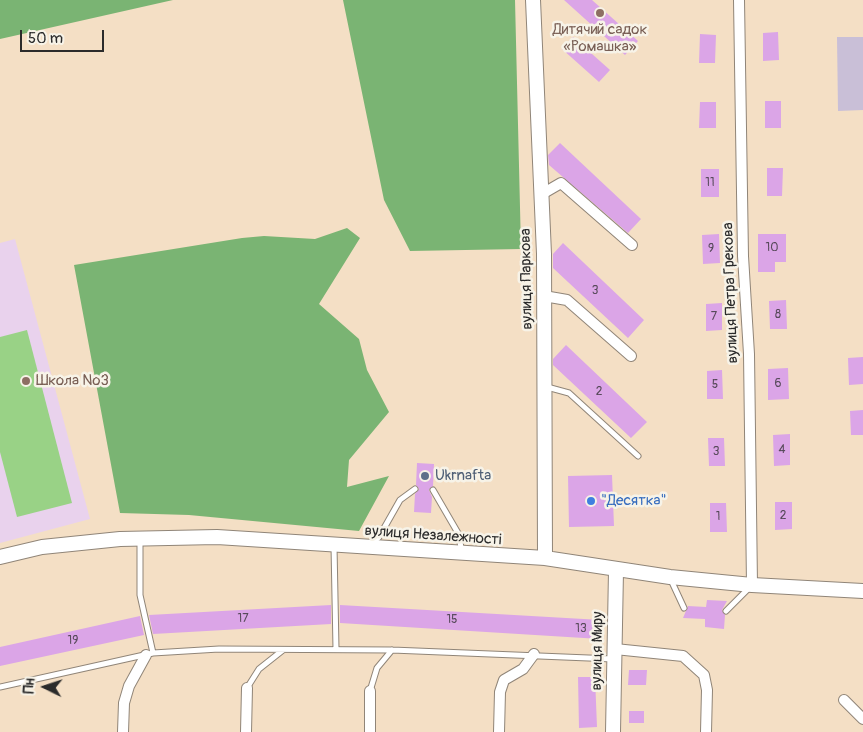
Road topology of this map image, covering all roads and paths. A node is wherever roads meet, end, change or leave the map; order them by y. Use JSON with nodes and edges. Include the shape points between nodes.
{"nodes":[{"id":1,"x":533,"y":0,"type":"edge"},
{"id":2,"x":739,"y":0,"type":"edge"},
{"id":3,"x":542,"y":194,"type":"junction"},
{"id":4,"x":632,"y":245,"type":"dead end"},
{"id":5,"x":544,"y":296,"type":"junction"},
{"id":6,"x":631,"y":356,"type":"dead end"},
{"id":7,"x":544,"y":386,"type":"junction"},
{"id":8,"x":638,"y":456,"type":"dead end"},
{"id":9,"x":415,"y":489,"type":"dead end"},
{"id":10,"x":432,"y":490,"type":"dead end"},
{"id":11,"x":140,"y":539,"type":"junction"},
{"id":12,"x":334,"y":546,"type":"junction"},
{"id":13,"x":366,"y":548,"type":"junction"},
{"id":14,"x":462,"y":555,"type":"junction"},
{"id":15,"x":0,"y":557,"type":"edge"},
{"id":16,"x":545,"y":558,"type":"junction"},
{"id":17,"x":616,"y":571,"type":"junction"},
{"id":18,"x":670,"y":577,"type":"junction"},
{"id":19,"x":752,"y":585,"type":"junction"},
{"id":20,"x":863,"y":591,"type":"edge"},
{"id":21,"x":684,"y":608,"type":"dead end"},
{"id":22,"x":726,"y":611,"type":"dead end"},
{"id":23,"x":336,"y":649,"type":"junction"},
{"id":24,"x":283,"y":650,"type":"junction"},
{"id":25,"x":392,"y":650,"type":"junction"},
{"id":26,"x":150,"y":654,"type":"junction"},
{"id":27,"x":534,"y":654,"type":"junction"},
{"id":28,"x":614,"y":654,"type":"junction"},
{"id":29,"x":0,"y":687,"type":"edge"},
{"id":30,"x":247,"y":688,"type":"joint"},
{"id":31,"x":370,"y":691,"type":"joint"},
{"id":32,"x":844,"y":700,"type":"dead end"},
{"id":33,"x":863,"y":719,"type":"edge"},
{"id":34,"x":123,"y":732,"type":"edge"},
{"id":35,"x":246,"y":732,"type":"edge"},
{"id":36,"x":370,"y":732,"type":"edge"},
{"id":37,"x":499,"y":732,"type":"edge"},
{"id":38,"x":613,"y":732,"type":"edge"},
{"id":39,"x":706,"y":732,"type":"edge"}],
"edges":[{"from":1,"to":3,"type":"main road","name":"вулиця Паркова"},
{"from":2,"to":19,"type":"street","name":"вулиця Петра Грекова"},
{"from":3,"to":4,"type":"street","via":[[562,183]]},
{"from":3,"to":5,"type":"main road","name":"вулиця Паркова"},
{"from":5,"to":6,"type":"street","via":[[567,300]]},
{"from":5,"to":7,"type":"main road","name":"вулиця Паркова"},
{"from":7,"to":8,"type":"lane","via":[[569,393]]},
{"from":7,"to":16,"type":"main road","name":"вулиця Паркова"},
{"from":9,"to":13,"type":"lane","via":[[400,500],[379,536]]},
{"from":10,"to":14,"type":"lane","via":[[458,533]]},
{"from":11,"to":12,"type":"main road","name":"вулиця Незалежності","via":[[217,538]]},
{"from":11,"to":15,"type":"main road","name":"вулиця Незалежності","via":[[42,547]]},
{"from":11,"to":26,"type":"lane","via":[[140,595]]},
{"from":12,"to":13,"type":"main road","name":"вулиця Незалежності"},
{"from":12,"to":23,"type":"lane"},
{"from":13,"to":14,"type":"main road","name":"вулиця Незалежності"},
{"from":14,"to":16,"type":"main road","name":"вулиця Незалежності"},
{"from":16,"to":17,"type":"main road","name":"вулиця Незалежності"},
{"from":17,"to":18,"type":"main road","name":"вулиця Незалежності"},
{"from":17,"to":28,"type":"main road","name":"вулиця Миру"},
{"from":18,"to":19,"type":"main road","name":"вулиця Незалежності"},
{"from":18,"to":21,"type":"lane"},
{"from":19,"to":20,"type":"main road","name":"вулиця Незалежності"},
{"from":19,"to":22,"type":"lane"},
{"from":23,"to":24,"type":"lane"},
{"from":23,"to":25,"type":"lane"},
{"from":24,"to":26,"type":"lane","via":[[219,649]]},
{"from":24,"to":30,"type":"lane","via":[[259,670]]},
{"from":25,"to":27,"type":"lane"},
{"from":25,"to":31,"type":"lane","via":[[377,668]]},
{"from":26,"to":29,"type":"lane"},
{"from":26,"to":34,"type":"street","via":[[129,686],[124,703]]},
{"from":27,"to":28,"type":"lane"},
{"from":27,"to":37,"type":"street","via":[[523,670],[504,680],[500,692]]},
{"from":28,"to":38,"type":"main road","name":"вулиця Миру"},
{"from":28,"to":39,"type":"street","via":[[683,656],[704,675]]},
{"from":30,"to":35,"type":"street"},
{"from":31,"to":36,"type":"street"},
{"from":32,"to":33,"type":"street"}]}
